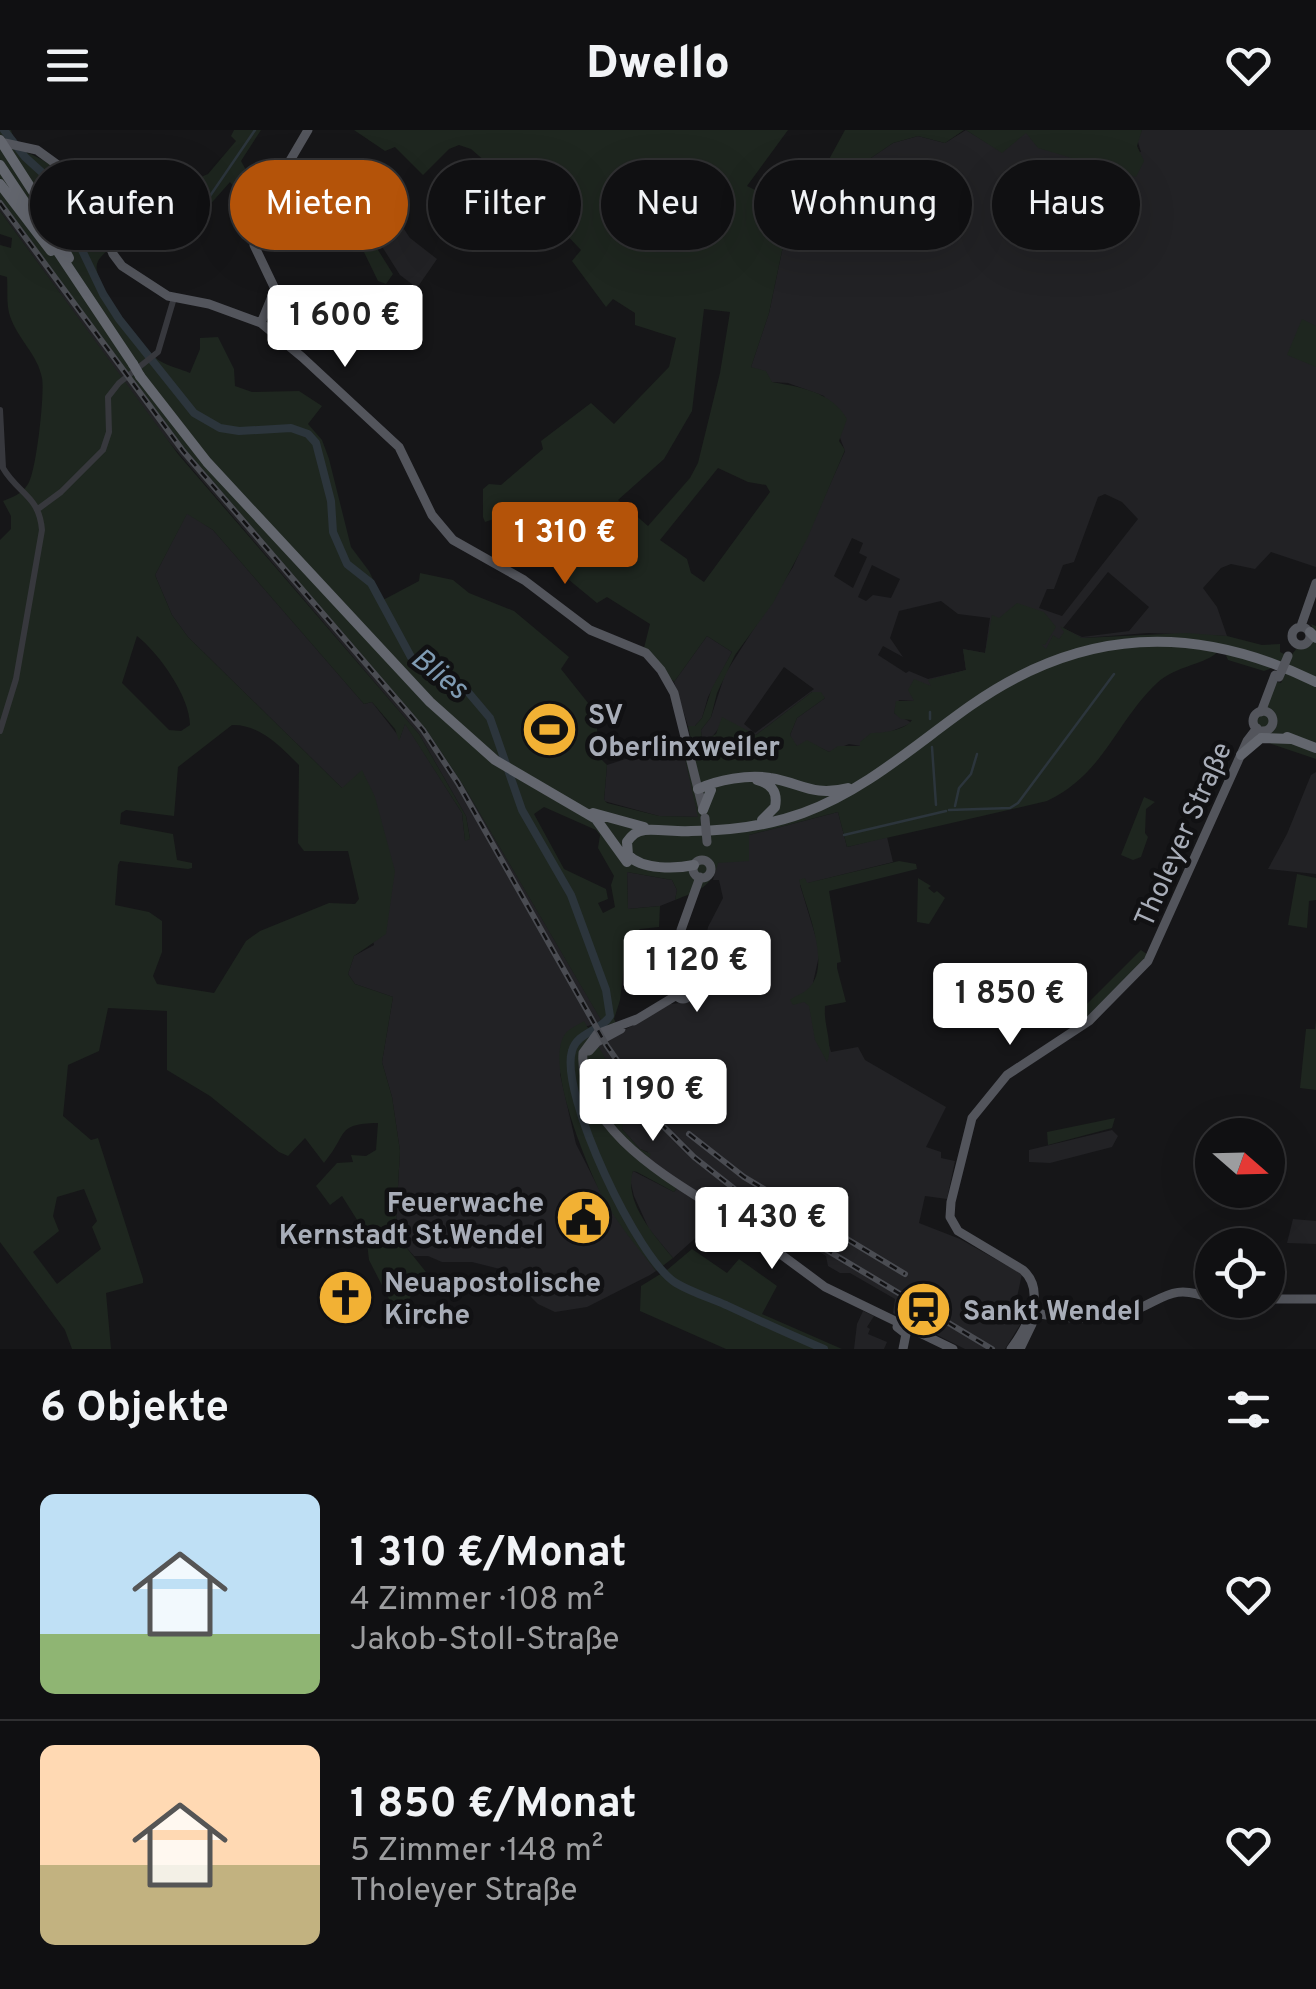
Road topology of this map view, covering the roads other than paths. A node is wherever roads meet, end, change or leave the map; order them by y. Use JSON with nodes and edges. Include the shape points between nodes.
{"nodes":[{"id":1,"x":308,"y":130,"type":"edge"},
{"id":2,"x":1,"y":141,"type":"edge"},
{"id":3,"x":0,"y":166,"type":"edge"},
{"id":4,"x":0,"y":184,"type":"edge"},
{"id":5,"x":174,"y":298,"type":"junction"},
{"id":6,"x":91,"y":304,"type":"junction"},
{"id":7,"x":262,"y":323,"type":"junction"},
{"id":8,"x":0,"y":410,"type":"edge"},
{"id":9,"x":38,"y":509,"type":"junction"},
{"id":10,"x":1316,"y":584,"type":"edge"},
{"id":11,"x":1306,"y":637,"type":"edge"},
{"id":12,"x":1316,"y":682,"type":"edge"},
{"id":13,"x":1271,"y":726,"type":"junction"},
{"id":14,"x":0,"y":730,"type":"edge"},
{"id":15,"x":1316,"y":748,"type":"edge"},
{"id":16,"x":1241,"y":754,"type":"junction"},
{"id":17,"x":872,"y":777,"type":"junction"},
{"id":18,"x":703,"y":790,"type":"junction"},
{"id":19,"x":565,"y":802,"type":"junction"},
{"id":20,"x":704,"y":814,"type":"joint"},
{"id":21,"x":727,"y":830,"type":"junction"},
{"id":22,"x":685,"y":832,"type":"junction"},
{"id":23,"x":698,"y":869,"type":"junction"},
{"id":24,"x":1195,"y":1291,"type":"edge"},
{"id":25,"x":1316,"y":1298,"type":"edge"},
{"id":26,"x":1285,"y":1299,"type":"edge"},
{"id":27,"x":870,"y":1309,"type":"junction"},
{"id":28,"x":1031,"y":1312,"type":"junction"},
{"id":29,"x":918,"y":1332,"type":"junction"},
{"id":30,"x":904,"y":1349,"type":"edge"},
{"id":31,"x":953,"y":1349,"type":"edge"},
{"id":32,"x":1011,"y":1349,"type":"edge"},
{"id":33,"x":1020,"y":1349,"type":"edge"}],
"edges":[{"from":1,"to":7,"type":"main road","via":[[254,222],[254,245],[275,288]]},
{"from":2,"to":5,"type":"main road","via":[[48,156],[78,183],[122,266]]},
{"from":2,"to":6,"type":"highway"},
{"from":3,"to":6,"type":"highway"},
{"from":4,"to":6,"type":"highway"},
{"from":5,"to":7,"type":"main road"},
{"from":5,"to":9,"type":"street","via":[[155,355],[111,392],[108,438],[99,456]]},
{"from":6,"to":19,"type":"highway","bridge":true,"via":[[207,462],[409,680],[495,760]]},
{"from":7,"to":18,"type":"main road","via":[[399,447],[432,514],[453,540],[527,582],[590,630],[646,653],[671,686]]},
{"from":8,"to":9,"type":"street","via":[[4,472]]},
{"from":9,"to":14,"type":"street","via":[[41,549]]},
{"from":10,"to":11,"type":"main road","name":"Tholeyer Straße"},
{"from":11,"to":13,"type":"main road","name":"Tholeyer Straße","bridge":true,"via":[[1286,655],[1277,676]]},
{"from":12,"to":17,"type":"highway","via":[[1246,652],[1200,643],[1099,647],[1000,686]]},
{"from":13,"to":15,"type":"highway"},
{"from":13,"to":16,"type":"main road","name":"Tholeyer Straße"},
{"from":13,"to":16,"type":"highway"},
{"from":16,"to":28,"type":"main road","name":"Tholeyer Straße","via":[[1148,961],[1088,1022],[1007,1075],[968,1130],[952,1222],[1031,1278]]},
{"from":17,"to":18,"type":"highway","via":[[820,792],[759,777]]},
{"from":17,"to":21,"type":"highway","via":[[802,813]]},
{"from":18,"to":20,"type":"highway"},
{"from":18,"to":21,"type":"highway","via":[[756,780],[774,788],[775,808],[768,817]]},
{"from":19,"to":22,"type":"highway","via":[[628,824]]},
{"from":19,"to":23,"type":"highway","via":[[601,824],[630,864]]},
{"from":20,"to":23,"type":"main road","bridge":true,"via":[[707,842]]},
{"from":21,"to":22,"type":"highway"},
{"from":22,"to":23,"type":"highway","via":[[642,830],[630,837],[627,851],[648,865]]},
{"from":23,"to":27,"type":"main road","via":[[680,930],[682,984],[690,994],[677,995],[597,1042],[585,1055],[594,1098],[624,1144],[649,1167],[714,1207],[728,1203],[728,1216],[825,1286]]},
{"from":24,"to":28,"type":"main road","via":[[1178,1290],[1116,1316]]},
{"from":25,"to":26,"type":"main road"},
{"from":27,"to":29,"type":"main road"},
{"from":27,"to":30,"type":"main road","via":[[904,1331]]},
{"from":28,"to":32,"type":"main road"},
{"from":28,"to":33,"type":"main road"},
{"from":29,"to":30,"type":"main road"},
{"from":29,"to":31,"type":"main road"}]}
